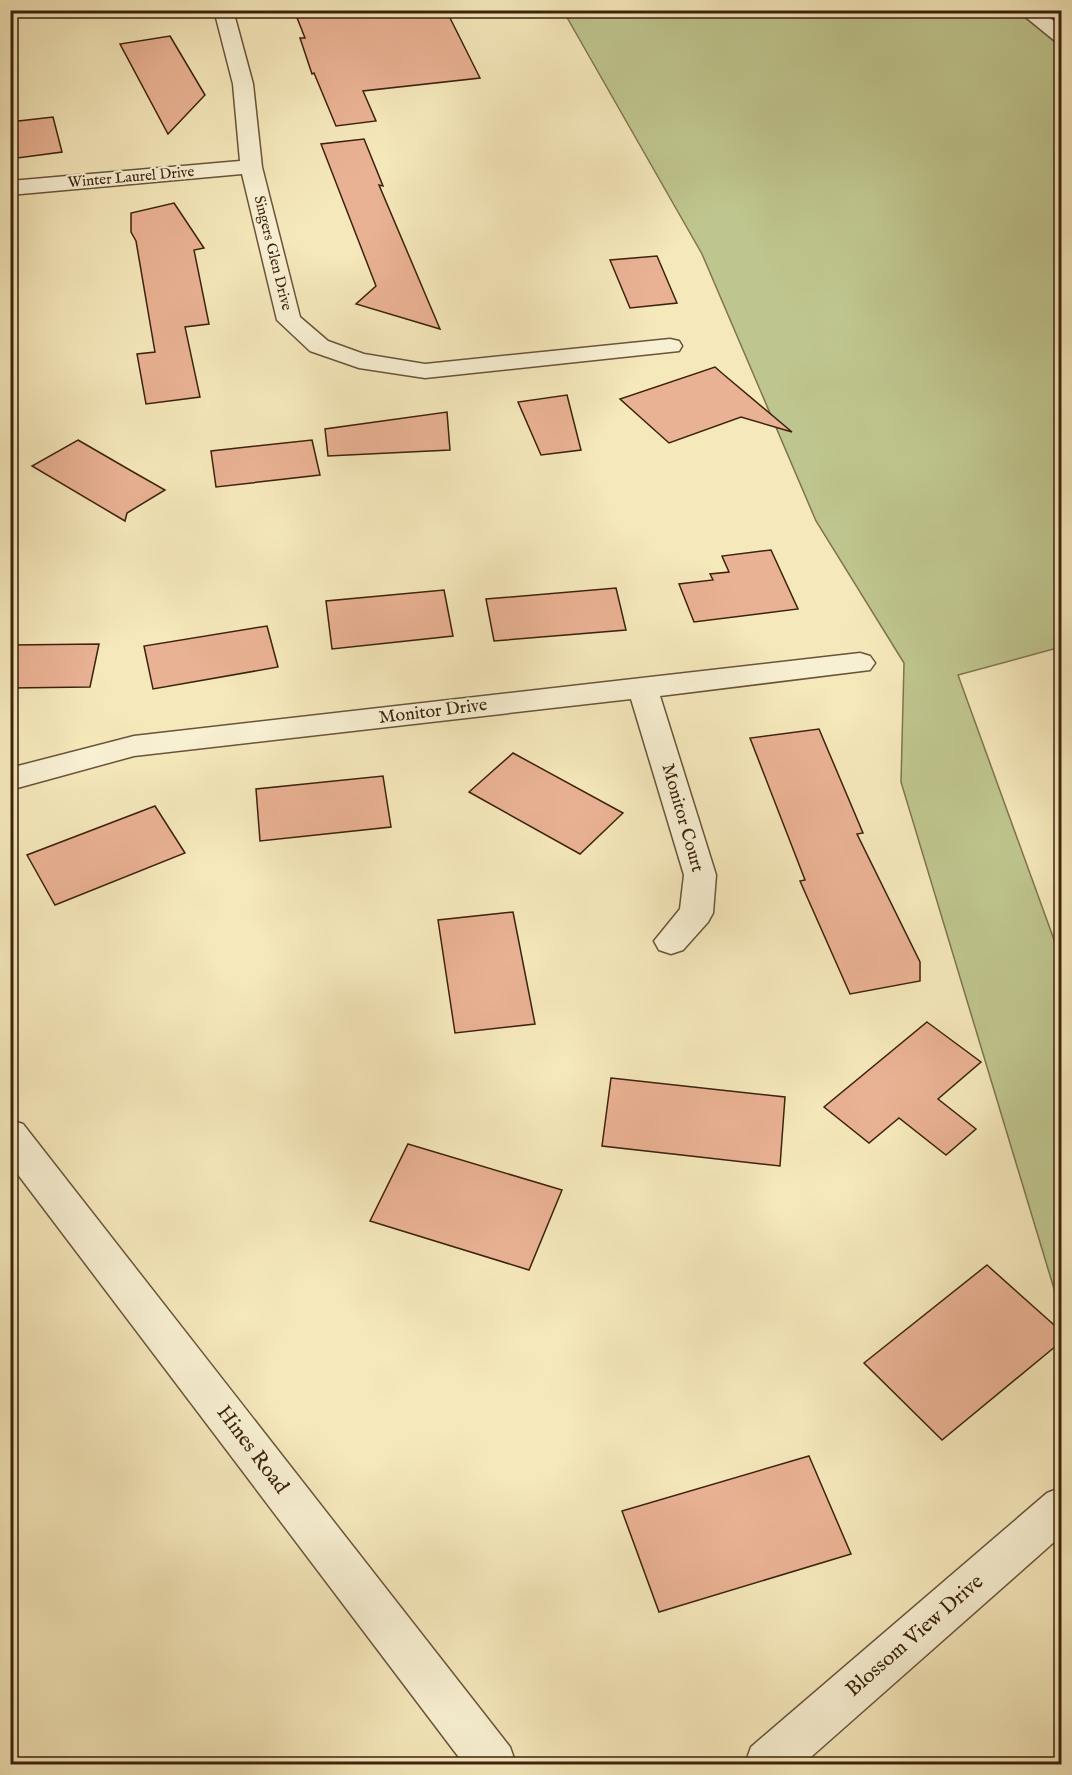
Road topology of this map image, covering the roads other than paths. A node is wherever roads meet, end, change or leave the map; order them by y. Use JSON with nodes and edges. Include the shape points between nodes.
{"nodes":[{"id":1,"x":223,"y":10,"type":"edge"},
{"id":2,"x":1026,"y":10,"type":"edge"},
{"id":3,"x":1062,"y":38,"type":"edge"},
{"id":4,"x":251,"y":167,"type":"junction"},
{"id":5,"x":10,"y":188,"type":"edge"},
{"id":6,"x":670,"y":346,"type":"dead end"},
{"id":7,"x":860,"y":663,"type":"dead end"},
{"id":8,"x":643,"y":688,"type":"junction"},
{"id":9,"x":10,"y":779,"type":"edge"},
{"id":10,"x":671,"y":941,"type":"dead end"},
{"id":11,"x":10,"y":1135,"type":"edge"},
{"id":12,"x":1062,"y":1507,"type":"edge"},
{"id":13,"x":493,"y":1764,"type":"edge"},
{"id":14,"x":768,"y":1764,"type":"edge"}],
"edges":[{"from":1,"to":4,"type":"street","name":"Singers Glen Drive","via":[[243,84]]},
{"from":2,"to":3,"type":"street"},
{"from":4,"to":5,"type":"street","name":"Winter Laurel Drive"},
{"from":4,"to":6,"type":"street","name":"Singers Glen Drive","via":[[290,320],[319,346],[359,361],[425,371]]},
{"from":7,"to":8,"type":"street","name":"Monitor Drive"},
{"from":8,"to":9,"type":"street","name":"Monitor Drive","via":[[134,746]]},
{"from":8,"to":10,"type":"street","name":"Monitor Court","via":[[700,875],[696,913]]},
{"from":11,"to":13,"type":"street","name":"Hines Road"},
{"from":12,"to":14,"type":"street","name":"Blossom View Drive"}]}
